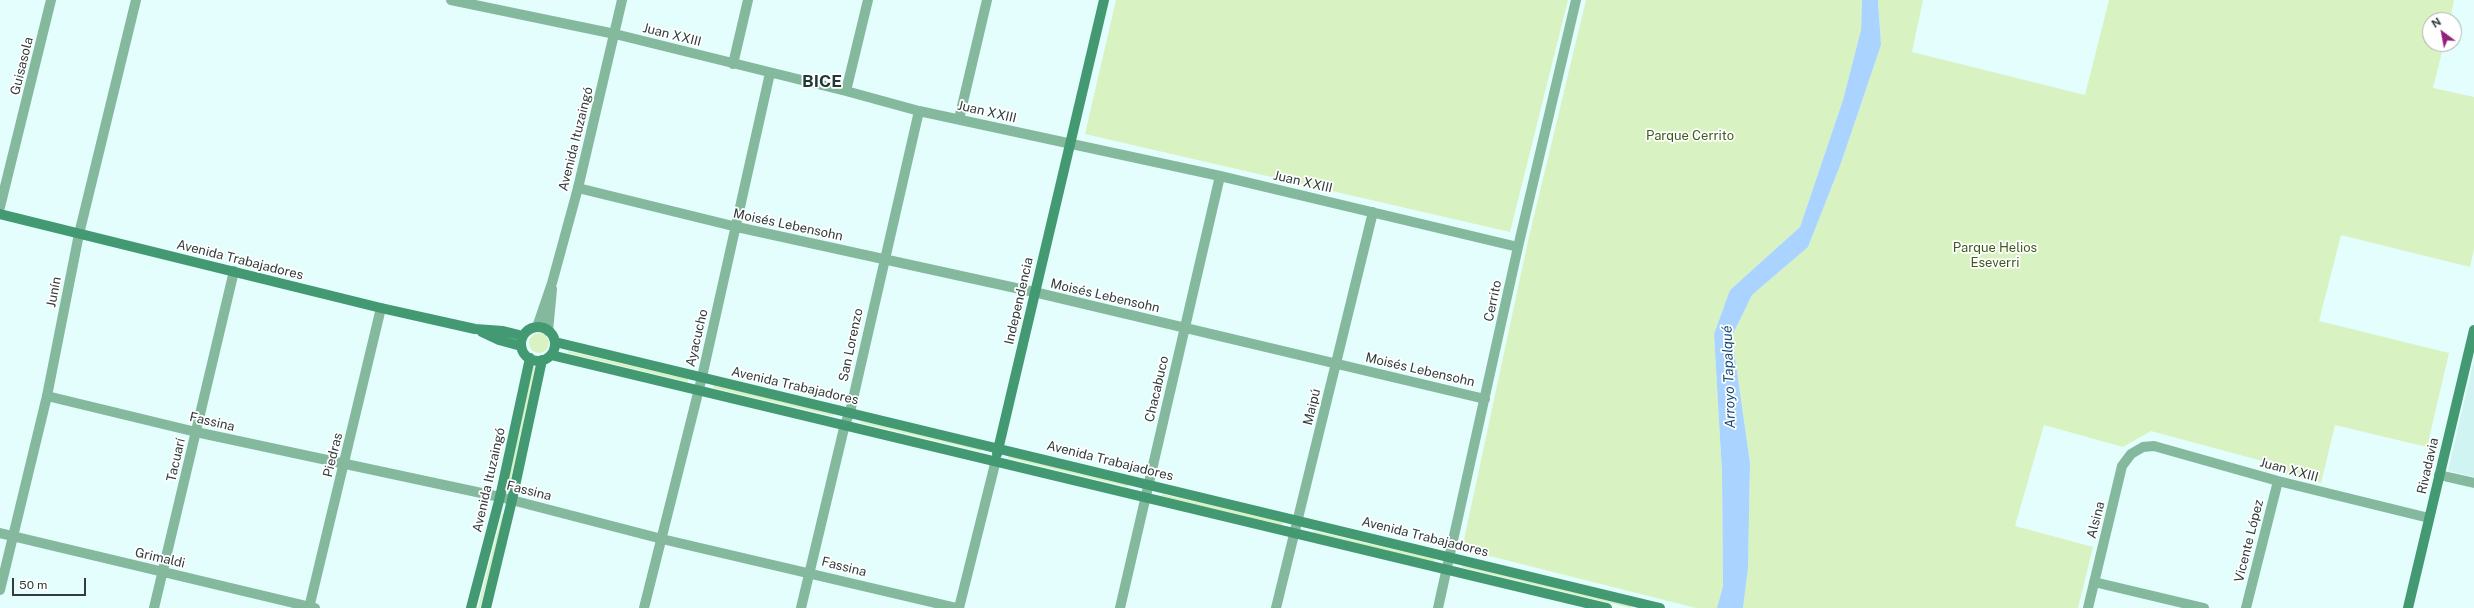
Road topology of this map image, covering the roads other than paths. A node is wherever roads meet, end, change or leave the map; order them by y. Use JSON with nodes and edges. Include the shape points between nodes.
{"nodes":[{"id":1,"x":51,"y":0,"type":"edge"},
{"id":2,"x":136,"y":0,"type":"edge"},
{"id":3,"x":451,"y":0,"type":"edge"},
{"id":4,"x":622,"y":0,"type":"edge"},
{"id":5,"x":748,"y":0,"type":"edge"},
{"id":6,"x":868,"y":0,"type":"edge"},
{"id":7,"x":987,"y":0,"type":"edge"},
{"id":8,"x":1104,"y":0,"type":"edge"},
{"id":9,"x":1576,"y":0,"type":"edge"},
{"id":10,"x":615,"y":34,"type":"junction"},
{"id":11,"x":733,"y":64,"type":"junction"},
{"id":12,"x":770,"y":73,"type":"junction"},
{"id":13,"x":846,"y":90,"type":"junction"},
{"id":14,"x":918,"y":111,"type":"junction"},
{"id":15,"x":959,"y":119,"type":"junction"},
{"id":16,"x":1070,"y":145,"type":"junction"},
{"id":17,"x":1220,"y":176,"type":"junction"},
{"id":18,"x":578,"y":188,"type":"junction"},
{"id":19,"x":0,"y":207,"type":"edge"},
{"id":20,"x":1373,"y":212,"type":"junction"},
{"id":21,"x":0,"y":214,"type":"edge"},
{"id":22,"x":737,"y":227,"type":"junction"},
{"id":23,"x":79,"y":234,"type":"junction"},
{"id":24,"x":1518,"y":247,"type":"junction"},
{"id":25,"x":884,"y":259,"type":"junction"},
{"id":26,"x":234,"y":271,"type":"junction"},
{"id":27,"x":552,"y":283,"type":"junction"},
{"id":28,"x":1034,"y":292,"type":"junction"},
{"id":29,"x":381,"y":308,"type":"junction"},
{"id":30,"x":537,"y":327,"type":"junction"},
{"id":31,"x":1184,"y":328,"type":"junction"},
{"id":32,"x":2474,"y":330,"type":"edge"},
{"id":33,"x":548,"y":331,"type":"junction"},
{"id":34,"x":522,"y":341,"type":"junction"},
{"id":35,"x":555,"y":342,"type":"junction"},
{"id":36,"x":546,"y":357,"type":"junction"},
{"id":37,"x":530,"y":358,"type":"junction"},
{"id":38,"x":1336,"y":364,"type":"junction"},
{"id":39,"x":702,"y":378,"type":"junction"},
{"id":40,"x":699,"y":390,"type":"junction"},
{"id":41,"x":47,"y":396,"type":"junction"},
{"id":42,"x":1485,"y":398,"type":"junction"},
{"id":43,"x":850,"y":412,"type":"junction"},
{"id":44,"x":845,"y":424,"type":"junction"},
{"id":45,"x":196,"y":432,"type":"junction"},
{"id":46,"x":999,"y":447,"type":"junction"},
{"id":47,"x":2144,"y":447,"type":"joint"},
{"id":48,"x":996,"y":460,"type":"junction"},
{"id":49,"x":344,"y":464,"type":"junction"},
{"id":50,"x":2439,"y":475,"type":"junction"},
{"id":51,"x":2278,"y":481,"type":"junction"},
{"id":52,"x":2474,"y":483,"type":"edge"},
{"id":53,"x":1148,"y":485,"type":"junction"},
{"id":54,"x":500,"y":497,"type":"junction"},
{"id":55,"x":1145,"y":498,"type":"junction"},
{"id":56,"x":512,"y":500,"type":"junction"},
{"id":57,"x":2429,"y":518,"type":"junction"},
{"id":58,"x":1298,"y":520,"type":"junction"},
{"id":59,"x":0,"y":533,"type":"edge"},
{"id":60,"x":1294,"y":533,"type":"junction"},
{"id":61,"x":14,"y":536,"type":"junction"},
{"id":62,"x":662,"y":539,"type":"junction"},
{"id":63,"x":1451,"y":557,"type":"junction"},
{"id":64,"x":1447,"y":571,"type":"junction"},
{"id":65,"x":163,"y":572,"type":"junction"},
{"id":66,"x":809,"y":572,"type":"junction"},
{"id":67,"x":2094,"y":582,"type":"junction"},
{"id":68,"x":0,"y":590,"type":"edge"},
{"id":69,"x":1643,"y":606,"type":"edge"},
{"id":70,"x":154,"y":608,"type":"edge"},
{"id":71,"x":311,"y":608,"type":"edge"},
{"id":72,"x":471,"y":608,"type":"edge"},
{"id":73,"x":486,"y":608,"type":"edge"},
{"id":74,"x":644,"y":608,"type":"edge"},
{"id":75,"x":801,"y":608,"type":"edge"},
{"id":76,"x":958,"y":608,"type":"edge"},
{"id":77,"x":1120,"y":608,"type":"edge"},
{"id":78,"x":1276,"y":608,"type":"edge"},
{"id":79,"x":1438,"y":608,"type":"edge"},
{"id":80,"x":1607,"y":608,"type":"edge"},
{"id":81,"x":1660,"y":608,"type":"edge"},
{"id":82,"x":2088,"y":608,"type":"edge"},
{"id":83,"x":2204,"y":608,"type":"edge"},
{"id":84,"x":2246,"y":608,"type":"edge"},
{"id":85,"x":2408,"y":608,"type":"edge"}],
"edges":[{"from":1,"to":19,"type":"street","name":"Guisasola"},
{"from":2,"to":23,"type":"street","name":"Junín"},
{"from":3,"to":10,"type":"street","name":"Juan XXIII"},
{"from":4,"to":10,"type":"street","name":"Avenida Ituzaingó"},
{"from":5,"to":11,"type":"street"},
{"from":6,"to":13,"type":"street"},
{"from":7,"to":15,"type":"street"},
{"from":8,"to":16,"type":"main road","name":"Independencia"},
{"from":9,"to":24,"type":"street","name":"Cerrito"},
{"from":10,"to":11,"type":"street","name":"Juan XXIII"},
{"from":10,"to":18,"type":"street","name":"Avenida Ituzaingó"},
{"from":11,"to":12,"type":"street","name":"Juan XXIII"},
{"from":12,"to":13,"type":"street","name":"Juan XXIII"},
{"from":12,"to":22,"type":"street","name":"Ayacucho"},
{"from":13,"to":14,"type":"street","name":"Juan XXIII"},
{"from":14,"to":15,"type":"street","name":"Juan XXIII"},
{"from":14,"to":25,"type":"street","name":"San Lorenzo"},
{"from":15,"to":16,"type":"street","name":"Juan XXIII"},
{"from":16,"to":17,"type":"street","name":"Juan XXIII"},
{"from":16,"to":28,"type":"main road","name":"Independencia"},
{"from":17,"to":20,"type":"street","name":"Juan XXIII"},
{"from":17,"to":31,"type":"street","name":"Chacabuco"},
{"from":18,"to":22,"type":"street","name":"Moisés Lebensohn"},
{"from":18,"to":27,"type":"street","name":"Avenida Ituzaingó"},
{"from":20,"to":24,"type":"street","name":"Juan XXIII"},
{"from":20,"to":38,"type":"street","name":"Maipú"},
{"from":21,"to":23,"type":"main road","name":"Avenida Trabajadores"},
{"from":22,"to":25,"type":"street","name":"Moisés Lebensohn"},
{"from":22,"to":39,"type":"street","name":"Ayacucho"},
{"from":23,"to":26,"type":"main road","name":"Avenida Trabajadores"},
{"from":23,"to":41,"type":"street","name":"Junín"},
{"from":24,"to":42,"type":"street","name":"Cerrito"},
{"from":25,"to":28,"type":"street","name":"Moisés Lebensohn"},
{"from":25,"to":43,"type":"street","name":"San Lorenzo"},
{"from":26,"to":29,"type":"main road","name":"Avenida Trabajadores"},
{"from":26,"to":45,"type":"street","name":"Tacuarí"},
{"from":27,"to":30,"type":"street","name":"Avenida Ituzaingó"},
{"from":27,"to":33,"type":"street","name":"Avenida Ituzaingó"},
{"from":28,"to":31,"type":"street","name":"Moisés Lebensohn"},
{"from":28,"to":46,"type":"main road","name":"Independencia"},
{"from":29,"to":34,"type":"main road","name":"Avenida Trabajadores","via":[[474,329],[499,340]]},
{"from":29,"to":49,"type":"street","name":"Piedras"},
{"from":30,"to":33,"type":"main road"},
{"from":30,"to":34,"type":"main road","via":[[530,328]]},
{"from":31,"to":38,"type":"street","name":"Moisés Lebensohn"},
{"from":31,"to":53,"type":"street","name":"Chacabuco"},
{"from":32,"to":50,"type":"main road","name":"Rivadavia"},
{"from":33,"to":35,"type":"main road"},
{"from":34,"to":37,"type":"main road","via":[[523,352]]},
{"from":35,"to":36,"type":"main road"},
{"from":35,"to":39,"type":"main road","name":"Avenida Trabajadores"},
{"from":36,"to":37,"type":"main road"},
{"from":36,"to":40,"type":"main road","name":"Avenida Trabajadores"},
{"from":36,"to":56,"type":"main road","name":"Avenida Ituzaingó"},
{"from":37,"to":54,"type":"main road","name":"Avenida Ituzaingó"},
{"from":38,"to":42,"type":"street","name":"Moisés Lebensohn"},
{"from":38,"to":58,"type":"street","name":"Maipú"},
{"from":39,"to":40,"type":"street","name":"Ayacucho"},
{"from":39,"to":43,"type":"main road","name":"Avenida Trabajadores"},
{"from":40,"to":44,"type":"main road","name":"Avenida Trabajadores"},
{"from":40,"to":62,"type":"street","name":"Ayacucho"},
{"from":41,"to":45,"type":"street","name":"Fassina"},
{"from":41,"to":61,"type":"street","name":"Junín"},
{"from":42,"to":63,"type":"street","name":"Cerrito"},
{"from":43,"to":44,"type":"street","name":"San Lorenzo"},
{"from":43,"to":46,"type":"main road","name":"Avenida Trabajadores"},
{"from":44,"to":48,"type":"main road","name":"Avenida Trabajadores"},
{"from":44,"to":66,"type":"street","name":"San Lorenzo"},
{"from":45,"to":49,"type":"street","name":"Fassina"},
{"from":45,"to":65,"type":"street","name":"Tacuarí"},
{"from":46,"to":48,"type":"main road","name":"Independencia"},
{"from":46,"to":53,"type":"main road","name":"Avenida Trabajadores"},
{"from":47,"to":51,"type":"street","name":"Juan XXIII","via":[[2154,446]]},
{"from":47,"to":67,"type":"street","name":"Alsina","via":[[2131,454],[2122,466]]},
{"from":48,"to":55,"type":"main road","name":"Avenida Trabajadores"},
{"from":48,"to":76,"type":"street","name":"Independencia"},
{"from":49,"to":54,"type":"street","name":"Fassina"},
{"from":49,"to":71,"type":"street","name":"Piedras"},
{"from":50,"to":52,"type":"street"},
{"from":50,"to":57,"type":"main road","name":"Rivadavia"},
{"from":51,"to":57,"type":"street","name":"Juan XXIII"},
{"from":51,"to":84,"type":"street","name":"Vicente López"},
{"from":53,"to":55,"type":"street","name":"Chacabuco"},
{"from":53,"to":58,"type":"main road","name":"Avenida Trabajadores"},
{"from":54,"to":56,"type":"street","name":"Fassina"},
{"from":54,"to":72,"type":"main road","name":"Avenida Ituzaingó"},
{"from":55,"to":60,"type":"main road","name":"Avenida Trabajadores"},
{"from":55,"to":77,"type":"street","name":"Chacabuco"},
{"from":56,"to":62,"type":"street","name":"Fassina"},
{"from":56,"to":73,"type":"main road","name":"Avenida Ituzaingó"},
{"from":57,"to":85,"type":"main road","name":"Rivadavia"},
{"from":58,"to":60,"type":"street","name":"Maipú"},
{"from":58,"to":63,"type":"main road","name":"Avenida Trabajadores"},
{"from":59,"to":61,"type":"street","name":"Grimaldi"},
{"from":60,"to":64,"type":"main road","name":"Avenida Trabajadores"},
{"from":60,"to":78,"type":"street","name":"Maipú"},
{"from":61,"to":65,"type":"street","name":"Grimaldi"},
{"from":61,"to":68,"type":"street","name":"Junín"},
{"from":62,"to":66,"type":"street","name":"Fassina"},
{"from":62,"to":74,"type":"street","name":"Ayacucho"},
{"from":63,"to":64,"type":"street","name":"Cerrito"},
{"from":63,"to":69,"type":"main road","name":"Avenida Trabajadores"},
{"from":64,"to":79,"type":"street","name":"Cerrito"},
{"from":64,"to":80,"type":"main road","name":"Avenida Trabajadores"},
{"from":65,"to":70,"type":"street","name":"Tacuarí"},
{"from":65,"to":71,"type":"street","name":"Grimaldi"},
{"from":66,"to":75,"type":"street","name":"San Lorenzo"},
{"from":66,"to":76,"type":"street","name":"Fassina"},
{"from":67,"to":82,"type":"street","name":"Alsina"},
{"from":67,"to":83,"type":"street"},
{"from":69,"to":81,"type":"main road","name":"Avenida Trabajadores"}]}
